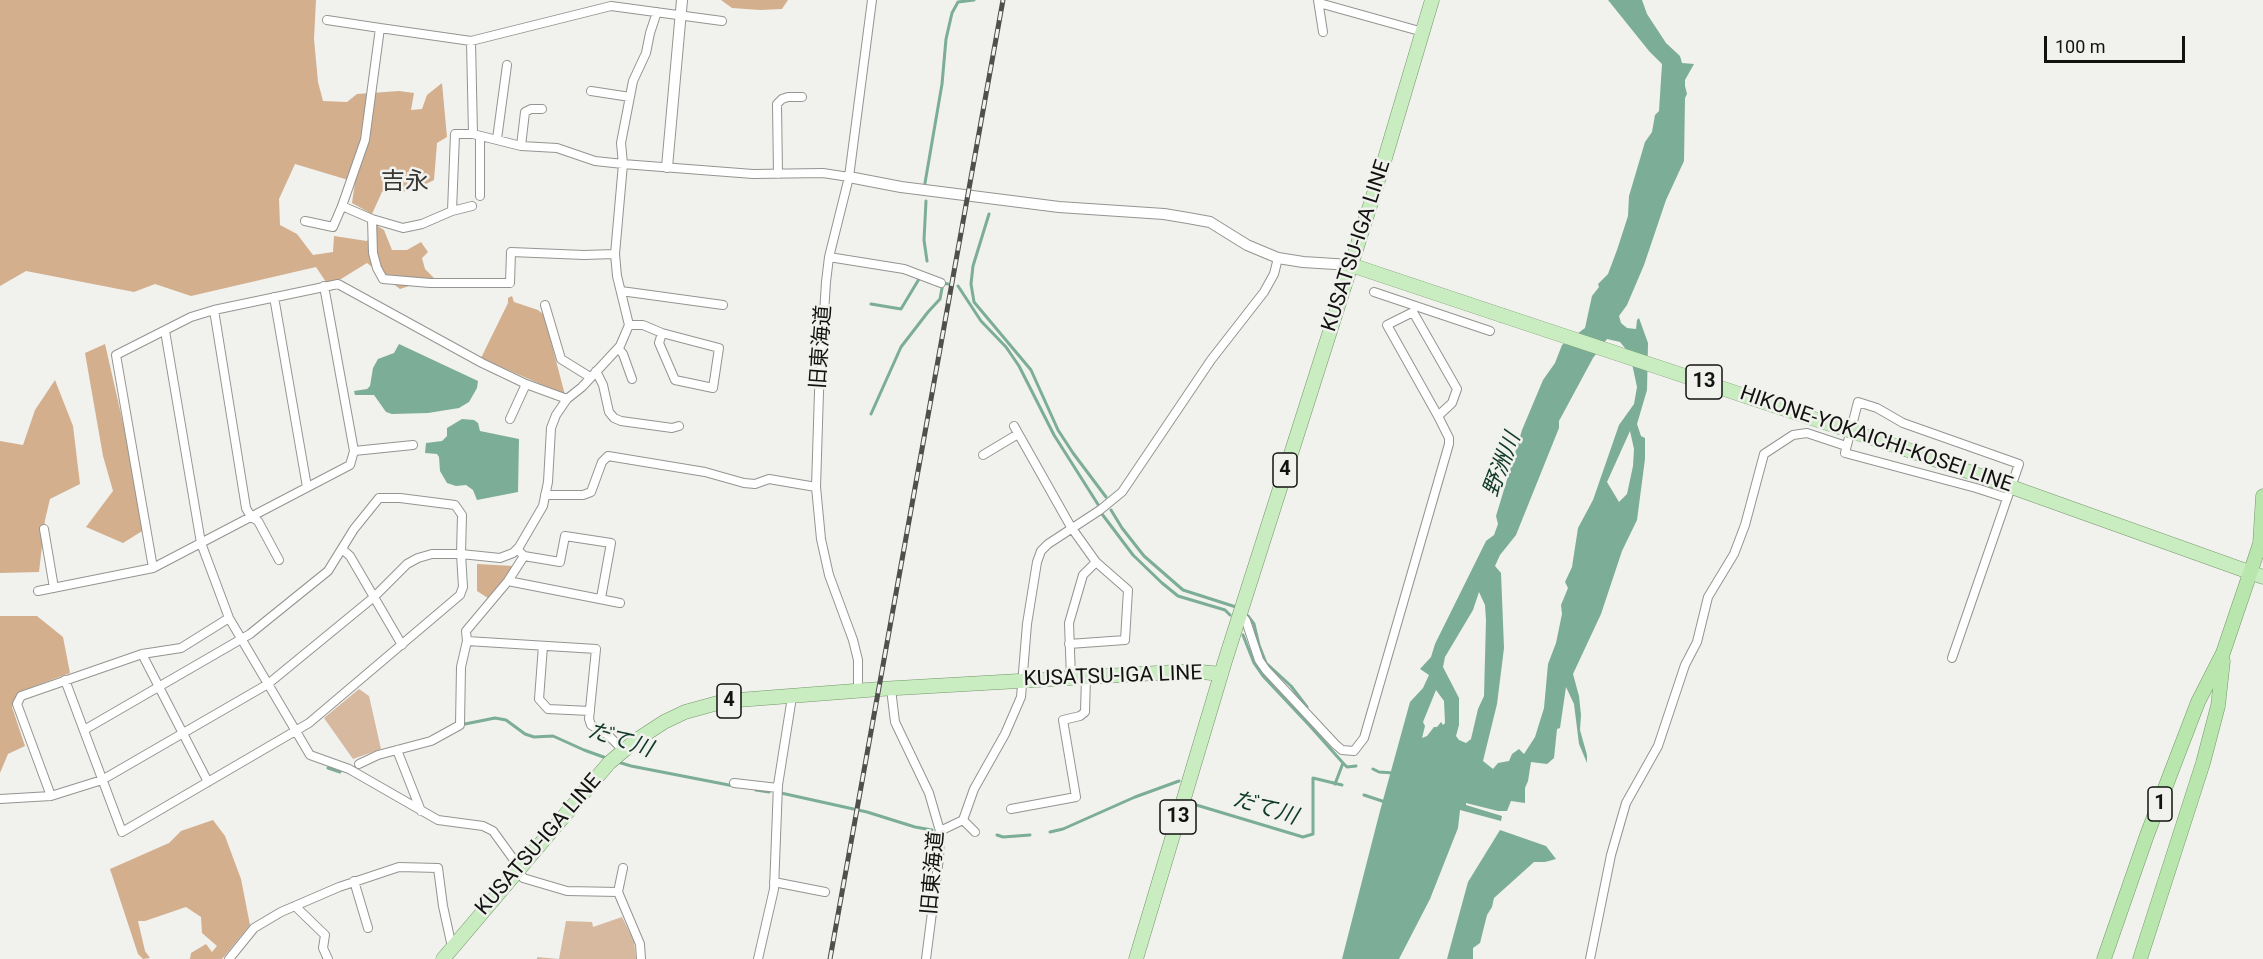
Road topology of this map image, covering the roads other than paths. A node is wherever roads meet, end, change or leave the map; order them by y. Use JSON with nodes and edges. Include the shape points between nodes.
{"nodes":[{"id":1,"x":682,"y":0,"type":"edge"},
{"id":2,"x":872,"y":0,"type":"edge"},
{"id":3,"x":1432,"y":0,"type":"edge"},
{"id":4,"x":1318,"y":2,"type":"edge"},
{"id":5,"x":657,"y":12,"type":"junction"},
{"id":6,"x":681,"y":14,"type":"junction"},
{"id":7,"x":327,"y":20,"type":"dead end"},
{"id":8,"x":722,"y":21,"type":"dead end"},
{"id":9,"x":380,"y":28,"type":"junction"},
{"id":10,"x":1323,"y":32,"type":"dead end"},
{"id":11,"x":1423,"y":32,"type":"junction"},
{"id":12,"x":471,"y":41,"type":"junction"},
{"id":13,"x":507,"y":65,"type":"dead end"},
{"id":14,"x":591,"y":91,"type":"dead end"},
{"id":15,"x":630,"y":97,"type":"junction"},
{"id":16,"x":802,"y":97,"type":"dead end"},
{"id":17,"x":542,"y":109,"type":"dead end"},
{"id":18,"x":477,"y":135,"type":"junction"},
{"id":19,"x":497,"y":140,"type":"junction"},
{"id":20,"x":521,"y":146,"type":"junction"},
{"id":21,"x":622,"y":164,"type":"junction"},
{"id":22,"x":667,"y":167,"type":"junction"},
{"id":23,"x":778,"y":174,"type":"junction"},
{"id":24,"x":849,"y":177,"type":"junction"},
{"id":25,"x":480,"y":196,"type":"dead end"},
{"id":26,"x":342,"y":206,"type":"junction"},
{"id":27,"x":472,"y":206,"type":"dead end"},
{"id":28,"x":452,"y":211,"type":"junction"},
{"id":29,"x":372,"y":219,"type":"junction"},
{"id":30,"x":305,"y":221,"type":"dead end"},
{"id":31,"x":615,"y":254,"type":"junction"},
{"id":32,"x":830,"y":257,"type":"junction"},
{"id":33,"x":1278,"y":258,"type":"junction"},
{"id":34,"x":1351,"y":265,"type":"junction"},
{"id":35,"x":941,"y":283,"type":"dead end"},
{"id":36,"x":324,"y":286,"type":"junction"},
{"id":37,"x":1421,"y":288,"type":"junction"},
{"id":38,"x":621,"y":291,"type":"junction"},
{"id":39,"x":1374,"y":292,"type":"dead end"},
{"id":40,"x":274,"y":297,"type":"junction"},
{"id":41,"x":544,"y":305,"type":"dead end"},
{"id":42,"x":723,"y":305,"type":"dead end"},
{"id":43,"x":1414,"y":309,"type":"junction"},
{"id":44,"x":214,"y":310,"type":"junction"},
{"id":45,"x":628,"y":325,"type":"junction"},
{"id":46,"x":165,"y":331,"type":"junction"},
{"id":47,"x":1490,"y":331,"type":"dead end"},
{"id":48,"x":662,"y":333,"type":"junction"},
{"id":49,"x":618,"y":348,"type":"junction"},
{"id":50,"x":593,"y":374,"type":"junction"},
{"id":51,"x":632,"y":379,"type":"dead end"},
{"id":52,"x":526,"y":384,"type":"junction"},
{"id":53,"x":567,"y":399,"type":"junction"},
{"id":54,"x":1438,"y":416,"type":"junction"},
{"id":55,"x":510,"y":418,"type":"dead end"},
{"id":56,"x":679,"y":426,"type":"dead end"},
{"id":57,"x":413,"y":446,"type":"dead end"},
{"id":58,"x":1846,"y":446,"type":"junction"},
{"id":59,"x":354,"y":451,"type":"junction"},
{"id":60,"x":983,"y":455,"type":"dead end"},
{"id":61,"x":307,"y":487,"type":"junction"},
{"id":62,"x":816,"y":487,"type":"junction"},
{"id":63,"x":2009,"y":492,"type":"junction"},
{"id":64,"x":545,"y":495,"type":"junction"},
{"id":65,"x":2263,"y":496,"type":"edge"},
{"id":66,"x":251,"y":517,"type":"junction"},
{"id":67,"x":1071,"y":527,"type":"junction"},
{"id":68,"x":44,"y":529,"type":"dead end"},
{"id":69,"x":2262,"y":540,"type":"edge"},
{"id":70,"x":201,"y":543,"type":"junction"},
{"id":71,"x":342,"y":549,"type":"junction"},
{"id":72,"x":520,"y":553,"type":"junction"},
{"id":73,"x":461,"y":554,"type":"junction"},
{"id":74,"x":279,"y":560,"type":"dead end"},
{"id":75,"x":1096,"y":562,"type":"junction"},
{"id":76,"x":153,"y":568,"type":"junction"},
{"id":77,"x":2257,"y":574,"type":"edge"},
{"id":78,"x":508,"y":581,"type":"junction"},
{"id":79,"x":54,"y":588,"type":"junction"},
{"id":80,"x":38,"y":591,"type":"dead end"},
{"id":81,"x":374,"y":597,"type":"junction"},
{"id":82,"x":601,"y":598,"type":"junction"},
{"id":83,"x":620,"y":603,"type":"dead end"},
{"id":84,"x":1240,"y":613,"type":"junction"},
{"id":85,"x":229,"y":618,"type":"junction"},
{"id":86,"x":242,"y":639,"type":"junction"},
{"id":87,"x":467,"y":641,"type":"junction"},
{"id":88,"x":1070,"y":644,"type":"junction"},
{"id":89,"x":402,"y":645,"type":"junction"},
{"id":90,"x":543,"y":646,"type":"junction"},
{"id":91,"x":2223,"y":653,"type":"junction"},
{"id":92,"x":142,"y":654,"type":"junction"},
{"id":93,"x":1952,"y":658,"type":"dead end"},
{"id":94,"x":1221,"y":674,"type":"junction"},
{"id":95,"x":1086,"y":677,"type":"junction"},
{"id":96,"x":1071,"y":678,"type":"junction"},
{"id":97,"x":65,"y":680,"type":"junction"},
{"id":98,"x":1021,"y":680,"type":"junction"},
{"id":99,"x":268,"y":684,"type":"junction"},
{"id":100,"x":160,"y":688,"type":"junction"},
{"id":101,"x":891,"y":689,"type":"junction"},
{"id":102,"x":858,"y":691,"type":"junction"},
{"id":103,"x":792,"y":697,"type":"junction"},
{"id":104,"x":590,"y":711,"type":"junction"},
{"id":105,"x":84,"y":730,"type":"junction"},
{"id":106,"x":296,"y":731,"type":"junction"},
{"id":107,"x":184,"y":733,"type":"junction"},
{"id":108,"x":397,"y":750,"type":"junction"},
{"id":109,"x":616,"y":757,"type":"junction"},
{"id":110,"x":359,"y":764,"type":"dead end"},
{"id":111,"x":102,"y":780,"type":"junction"},
{"id":112,"x":208,"y":782,"type":"junction"},
{"id":113,"x":734,"y":783,"type":"dead end"},
{"id":114,"x":778,"y":788,"type":"junction"},
{"id":115,"x":51,"y":796,"type":"junction"},
{"id":116,"x":0,"y":799,"type":"edge"},
{"id":117,"x":1011,"y":809,"type":"dead end"},
{"id":118,"x":422,"y":812,"type":"junction"},
{"id":119,"x":963,"y":819,"type":"junction"},
{"id":120,"x":940,"y":831,"type":"junction"},
{"id":121,"x":975,"y":832,"type":"dead end"},
{"id":122,"x":623,"y":868,"type":"dead end"},
{"id":123,"x":518,"y":869,"type":"junction"},
{"id":124,"x":354,"y":881,"type":"junction"},
{"id":125,"x":774,"y":882,"type":"junction"},
{"id":126,"x":618,"y":892,"type":"junction"},
{"id":127,"x":825,"y":892,"type":"dead end"},
{"id":128,"x":295,"y":906,"type":"junction"},
{"id":129,"x":368,"y":928,"type":"dead end"},
{"id":130,"x":452,"y":947,"type":"junction"},
{"id":131,"x":229,"y":959,"type":"edge"},
{"id":132,"x":328,"y":959,"type":"edge"},
{"id":133,"x":443,"y":959,"type":"edge"},
{"id":134,"x":641,"y":959,"type":"edge"},
{"id":135,"x":758,"y":959,"type":"edge"},
{"id":136,"x":926,"y":959,"type":"edge"},
{"id":137,"x":1136,"y":959,"type":"edge"},
{"id":138,"x":1590,"y":959,"type":"edge"},
{"id":139,"x":2104,"y":959,"type":"edge"},
{"id":140,"x":2140,"y":959,"type":"edge"}],
"edges":[{"from":1,"to":6,"type":"street"},
{"from":2,"to":24,"type":"street","name":"旧東海道"},
{"from":3,"to":11,"type":"main road","name":"KUSATSU-IGA LINE","number":"4"},
{"from":4,"to":10,"type":"street"},
{"from":4,"to":11,"type":"street"},
{"from":5,"to":6,"type":"street"},
{"from":5,"to":12,"type":"street","via":[[611,6]]},
{"from":5,"to":15,"type":"street"},
{"from":6,"to":8,"type":"street"},
{"from":6,"to":22,"type":"street"},
{"from":7,"to":9,"type":"street"},
{"from":9,"to":12,"type":"street"},
{"from":9,"to":26,"type":"street","via":[[365,140]]},
{"from":11,"to":34,"type":"main road","name":"KUSATSU-IGA LINE","number":"4"},
{"from":12,"to":18,"type":"street"},
{"from":13,"to":19,"type":"street"},
{"from":14,"to":15,"type":"street"},
{"from":15,"to":21,"type":"street","via":[[621,143]]},
{"from":16,"to":23,"type":"street","via":[[788,97],[777,104]]},
{"from":17,"to":20,"type":"street","via":[[525,112]]},
{"from":18,"to":19,"type":"street"},
{"from":18,"to":25,"type":"street"},
{"from":18,"to":28,"type":"street","via":[[455,134]]},
{"from":19,"to":20,"type":"street"},
{"from":20,"to":21,"type":"street","via":[[557,148],[596,161]]},
{"from":21,"to":22,"type":"street"},
{"from":21,"to":31,"type":"street"},
{"from":22,"to":23,"type":"street"},
{"from":23,"to":24,"type":"street"},
{"from":24,"to":32,"type":"street","name":"旧東海道"},
{"from":24,"to":33,"type":"street","via":[[901,188],[1210,222],[1247,245]]},
{"from":26,"to":29,"type":"street"},
{"from":26,"to":30,"type":"street","via":[[333,227]]},
{"from":27,"to":28,"type":"street"},
{"from":28,"to":29,"type":"street","via":[[403,228]]},
{"from":29,"to":31,"type":"street","via":[[373,253],[383,279],[510,283],[511,252]]},
{"from":31,"to":38,"type":"street"},
{"from":32,"to":35,"type":"street","via":[[904,269]]},
{"from":32,"to":62,"type":"street","name":"旧東海道","via":[[822,334]]},
{"from":33,"to":34,"type":"street"},
{"from":33,"to":67,"type":"street","via":[[1264,292],[1211,360],[1122,492]]},
{"from":34,"to":37,"type":"main road","name":"HIKONE-YOKAICHI-KOSEI LINE","number":"13"},
{"from":34,"to":84,"type":"main road","name":"KUSATSU-IGA LINE","number":"4"},
{"from":36,"to":40,"type":"street"},
{"from":36,"to":52,"type":"street","via":[[343,286]]},
{"from":36,"to":59,"type":"street"},
{"from":37,"to":43,"type":"street"},
{"from":37,"to":63,"type":"main road","name":"HIKONE-YOKAICHI-KOSEI LINE","number":"13","bridge":true,"via":[[1908,450]]},
{"from":38,"to":42,"type":"street"},
{"from":38,"to":45,"type":"street"},
{"from":39,"to":43,"type":"street"},
{"from":40,"to":44,"type":"street"},
{"from":40,"to":61,"type":"street"},
{"from":41,"to":50,"type":"street","via":[[561,359]]},
{"from":43,"to":47,"type":"street"},
{"from":43,"to":54,"type":"street","via":[[1457,389],[1452,403]]},
{"from":43,"to":54,"type":"street","via":[[1387,325]]},
{"from":44,"to":46,"type":"street"},
{"from":44,"to":66,"type":"street","via":[[246,508]]},
{"from":45,"to":48,"type":"street","via":[[643,325]]},
{"from":45,"to":49,"type":"street"},
{"from":46,"to":70,"type":"street"},
{"from":46,"to":76,"type":"street","via":[[116,355]]},
{"from":48,"to":48,"type":"street","via":[[719,348],[713,388],[675,380],[659,343]]},
{"from":49,"to":50,"type":"street"},
{"from":49,"to":51,"type":"street"},
{"from":50,"to":53,"type":"street"},
{"from":50,"to":56,"type":"street","via":[[603,385],[614,418]]},
{"from":52,"to":53,"type":"street"},
{"from":52,"to":55,"type":"street"},
{"from":53,"to":64,"type":"street","via":[[551,428]]},
{"from":54,"to":84,"type":"street","via":[[1449,444],[1364,738],[1354,751],[1342,750],[1335,744],[1266,670]]},
{"from":57,"to":59,"type":"street"},
{"from":58,"to":63,"type":"street","via":[[1845,453],[1976,488]]},
{"from":58,"to":63,"type":"street","via":[[1858,402],[1903,423],[2019,464]]},
{"from":58,"to":138,"type":"street","via":[[1807,433],[1793,435],[1764,454],[1734,554],[1708,597],[1697,642],[1685,665],[1658,746],[1626,803]]},
{"from":59,"to":61,"type":"street","via":[[350,465]]},
{"from":60,"to":67,"type":"street","via":[[1016,430]]},
{"from":61,"to":66,"type":"street"},
{"from":62,"to":64,"type":"street","via":[[769,479],[744,483],[705,472],[608,456],[591,492]]},
{"from":62,"to":102,"type":"street","name":"旧東海道","via":[[829,575],[858,660]]},
{"from":63,"to":77,"type":"main road","name":"HIKONE-YOKAICHI-KOSEI LINE","number":"13"},
{"from":63,"to":93,"type":"street"},
{"from":64,"to":72,"type":"street"},
{"from":65,"to":69,"type":"highway"},
{"from":66,"to":70,"type":"street"},
{"from":66,"to":74,"type":"street","via":[[258,521]]},
{"from":67,"to":75,"type":"street"},
{"from":67,"to":98,"type":"street","via":[[1041,551],[1037,562]]},
{"from":68,"to":79,"type":"street"},
{"from":69,"to":77,"type":"highway","number":"1"},
{"from":70,"to":76,"type":"street"},
{"from":70,"to":85,"type":"street"},
{"from":71,"to":73,"type":"street","via":[[379,498],[400,498],[455,505],[462,515]]},
{"from":71,"to":81,"type":"street"},
{"from":71,"to":86,"type":"street","via":[[328,571]]},
{"from":72,"to":73,"type":"street","via":[[500,558]]},
{"from":72,"to":78,"type":"street"},
{"from":72,"to":82,"type":"street","via":[[560,562],[565,536],[611,543]]},
{"from":73,"to":81,"type":"street","via":[[418,558]]},
{"from":73,"to":89,"type":"street","via":[[460,595]]},
{"from":75,"to":88,"type":"street","via":[[1083,575],[1069,623]]},
{"from":75,"to":88,"type":"street","via":[[1128,590],[1125,640]]},
{"from":76,"to":79,"type":"street"},
{"from":77,"to":91,"type":"highway","number":"1"},
{"from":78,"to":82,"type":"street"},
{"from":78,"to":87,"type":"street","via":[[466,631]]},
{"from":79,"to":80,"type":"street"},
{"from":81,"to":89,"type":"street"},
{"from":81,"to":99,"type":"street"},
{"from":82,"to":83,"type":"street"},
{"from":84,"to":94,"type":"main road","name":"KUSATSU-IGA LINE","number":"4"},
{"from":85,"to":86,"type":"street"},
{"from":85,"to":92,"type":"street","via":[[182,648]]},
{"from":86,"to":99,"type":"street"},
{"from":86,"to":100,"type":"street"},
{"from":87,"to":90,"type":"street"},
{"from":87,"to":108,"type":"street","via":[[461,667],[460,725],[431,741]]},
{"from":88,"to":96,"type":"street"},
{"from":89,"to":106,"type":"street"},
{"from":90,"to":104,"type":"street","via":[[539,699],[548,709]]},
{"from":90,"to":104,"type":"street","via":[[596,649]]},
{"from":91,"to":139,"type":"highway","number":"1","via":[[2198,702]]},
{"from":91,"to":140,"type":"highway","number":"1","via":[[2218,706],[2203,763]]},
{"from":92,"to":97,"type":"street"},
{"from":92,"to":100,"type":"street"},
{"from":94,"to":95,"type":"main road","name":"KUSATSU-IGA LINE","number":"4","via":[[1192,671]]},
{"from":94,"to":137,"type":"main road","number":"13"},
{"from":95,"to":96,"type":"main road","name":"KUSATSU-IGA LINE","number":"4"},
{"from":95,"to":117,"type":"street","via":[[1085,712],[1063,720],[1076,797]]},
{"from":96,"to":98,"type":"main road","name":"KUSATSU-IGA LINE","number":"4"},
{"from":97,"to":105,"type":"street"},
{"from":97,"to":115,"type":"street","via":[[21,696],[17,704]]},
{"from":98,"to":101,"type":"main road","name":"KUSATSU-IGA LINE","number":"4"},
{"from":98,"to":119,"type":"street","via":[[1021,697]]},
{"from":99,"to":106,"type":"street"},
{"from":99,"to":107,"type":"street"},
{"from":100,"to":105,"type":"street"},
{"from":100,"to":107,"type":"street"},
{"from":101,"to":102,"type":"main road","name":"KUSATSU-IGA LINE","number":"4"},
{"from":101,"to":120,"type":"street","name":"旧東海道","via":[[895,722],[929,793]]},
{"from":102,"to":103,"type":"main road","name":"KUSATSU-IGA LINE","number":"4"},
{"from":103,"to":109,"type":"main road","name":"KUSATSU-IGA LINE","number":"4","via":[[706,705],[664,722]]},
{"from":103,"to":114,"type":"street"},
{"from":104,"to":109,"type":"street","via":[[591,725],[608,735]]},
{"from":105,"to":111,"type":"street"},
{"from":106,"to":112,"type":"street"},
{"from":106,"to":118,"type":"street","via":[[310,755],[349,769]]},
{"from":107,"to":111,"type":"street"},
{"from":107,"to":112,"type":"street"},
{"from":108,"to":110,"type":"street"},
{"from":108,"to":118,"type":"street"},
{"from":109,"to":123,"type":"main road","name":"KUSATSU-IGA LINE","number":"4"},
{"from":111,"to":112,"type":"street","via":[[122,832]]},
{"from":111,"to":115,"type":"street"},
{"from":113,"to":114,"type":"street"},
{"from":114,"to":125,"type":"street"},
{"from":115,"to":116,"type":"street"},
{"from":118,"to":123,"type":"street","via":[[438,820],[493,831]]},
{"from":119,"to":120,"type":"street"},
{"from":119,"to":121,"type":"street"},
{"from":120,"to":136,"type":"street","name":"旧東海道"},
{"from":122,"to":126,"type":"street"},
{"from":123,"to":126,"type":"street","via":[[523,878],[567,891]]},
{"from":123,"to":130,"type":"main road","name":"KUSATSU-IGA LINE","number":"4"},
{"from":124,"to":128,"type":"street"},
{"from":124,"to":129,"type":"street"},
{"from":124,"to":130,"type":"street","via":[[399,867],[438,868]]},
{"from":125,"to":127,"type":"street"},
{"from":125,"to":135,"type":"street"},
{"from":126,"to":134,"type":"street","via":[[640,944]]},
{"from":128,"to":131,"type":"street","via":[[254,928]]},
{"from":128,"to":132,"type":"street","via":[[325,935],[323,948]]},
{"from":130,"to":133,"type":"main road","name":"KUSATSU-IGA LINE","number":"4"}]}
